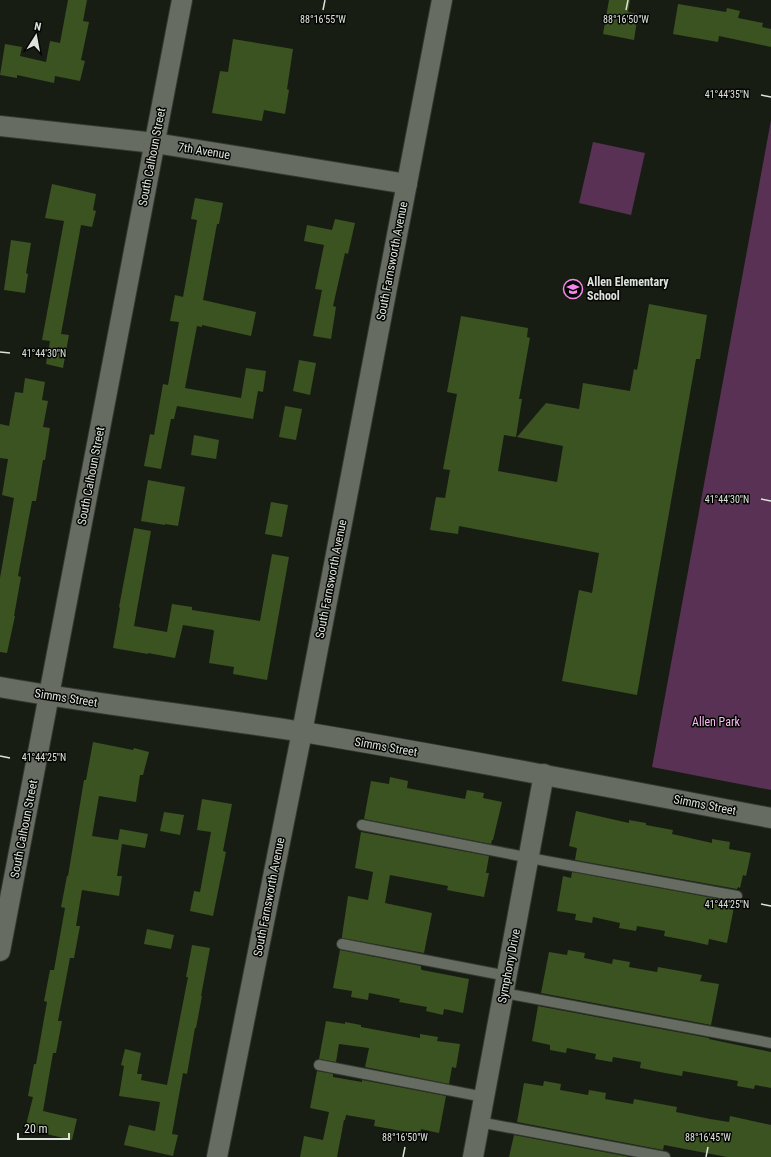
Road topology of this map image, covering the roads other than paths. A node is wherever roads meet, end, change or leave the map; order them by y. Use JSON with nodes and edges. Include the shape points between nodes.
{"nodes":[{"id":1,"x":182,"y":0,"type":"edge"},
{"id":2,"x":442,"y":0,"type":"edge"},
{"id":3,"x":0,"y":126,"type":"edge"},
{"id":4,"x":155,"y":143,"type":"junction"},
{"id":5,"x":407,"y":184,"type":"junction"},
{"id":6,"x":0,"y":687,"type":"edge"},
{"id":7,"x":49,"y":696,"type":"junction"},
{"id":8,"x":302,"y":732,"type":"junction"},
{"id":9,"x":544,"y":774,"type":"junction"},
{"id":10,"x":771,"y":818,"type":"edge"},
{"id":11,"x":362,"y":825,"type":"dead end"},
{"id":12,"x":529,"y":858,"type":"junction"},
{"id":13,"x":737,"y":896,"type":"dead end"},
{"id":14,"x":342,"y":944,"type":"dead end"},
{"id":15,"x":0,"y":951,"type":"edge"},
{"id":16,"x":505,"y":984,"type":"junction"},
{"id":17,"x":771,"y":1043,"type":"edge"},
{"id":18,"x":319,"y":1065,"type":"dead end"},
{"id":19,"x":484,"y":1097,"type":"junction"},
{"id":20,"x":479,"y":1122,"type":"junction"},
{"id":21,"x":217,"y":1157,"type":"edge"},
{"id":22,"x":473,"y":1157,"type":"edge"},
{"id":23,"x":665,"y":1157,"type":"edge"}],
"edges":[{"from":1,"to":4,"type":"street","name":"South Calhoun Street"},
{"from":2,"to":5,"type":"street","name":"South Farnsworth Avenue"},
{"from":3,"to":4,"type":"street","name":"7th Avenue"},
{"from":4,"to":5,"type":"street","name":"7th Avenue"},
{"from":4,"to":7,"type":"street","name":"South Calhoun Street"},
{"from":5,"to":8,"type":"street","name":"South Farnsworth Avenue"},
{"from":6,"to":7,"type":"street","name":"Simms Street"},
{"from":7,"to":8,"type":"street","name":"Simms Street"},
{"from":7,"to":15,"type":"street","name":"South Calhoun Street"},
{"from":8,"to":9,"type":"street","name":"Simms Street"},
{"from":8,"to":21,"type":"street","name":"South Farnsworth Avenue"},
{"from":9,"to":10,"type":"street","name":"Simms Street"},
{"from":9,"to":12,"type":"street","name":"Symphony Drive"},
{"from":11,"to":12,"type":"lane"},
{"from":12,"to":13,"type":"lane"},
{"from":12,"to":16,"type":"street","name":"Symphony Drive"},
{"from":14,"to":16,"type":"lane"},
{"from":16,"to":17,"type":"lane"},
{"from":16,"to":19,"type":"street","name":"Symphony Drive"},
{"from":18,"to":19,"type":"lane"},
{"from":19,"to":20,"type":"street","name":"Symphony Drive"},
{"from":20,"to":22,"type":"street","name":"Symphony Drive"},
{"from":20,"to":23,"type":"lane"}]}
